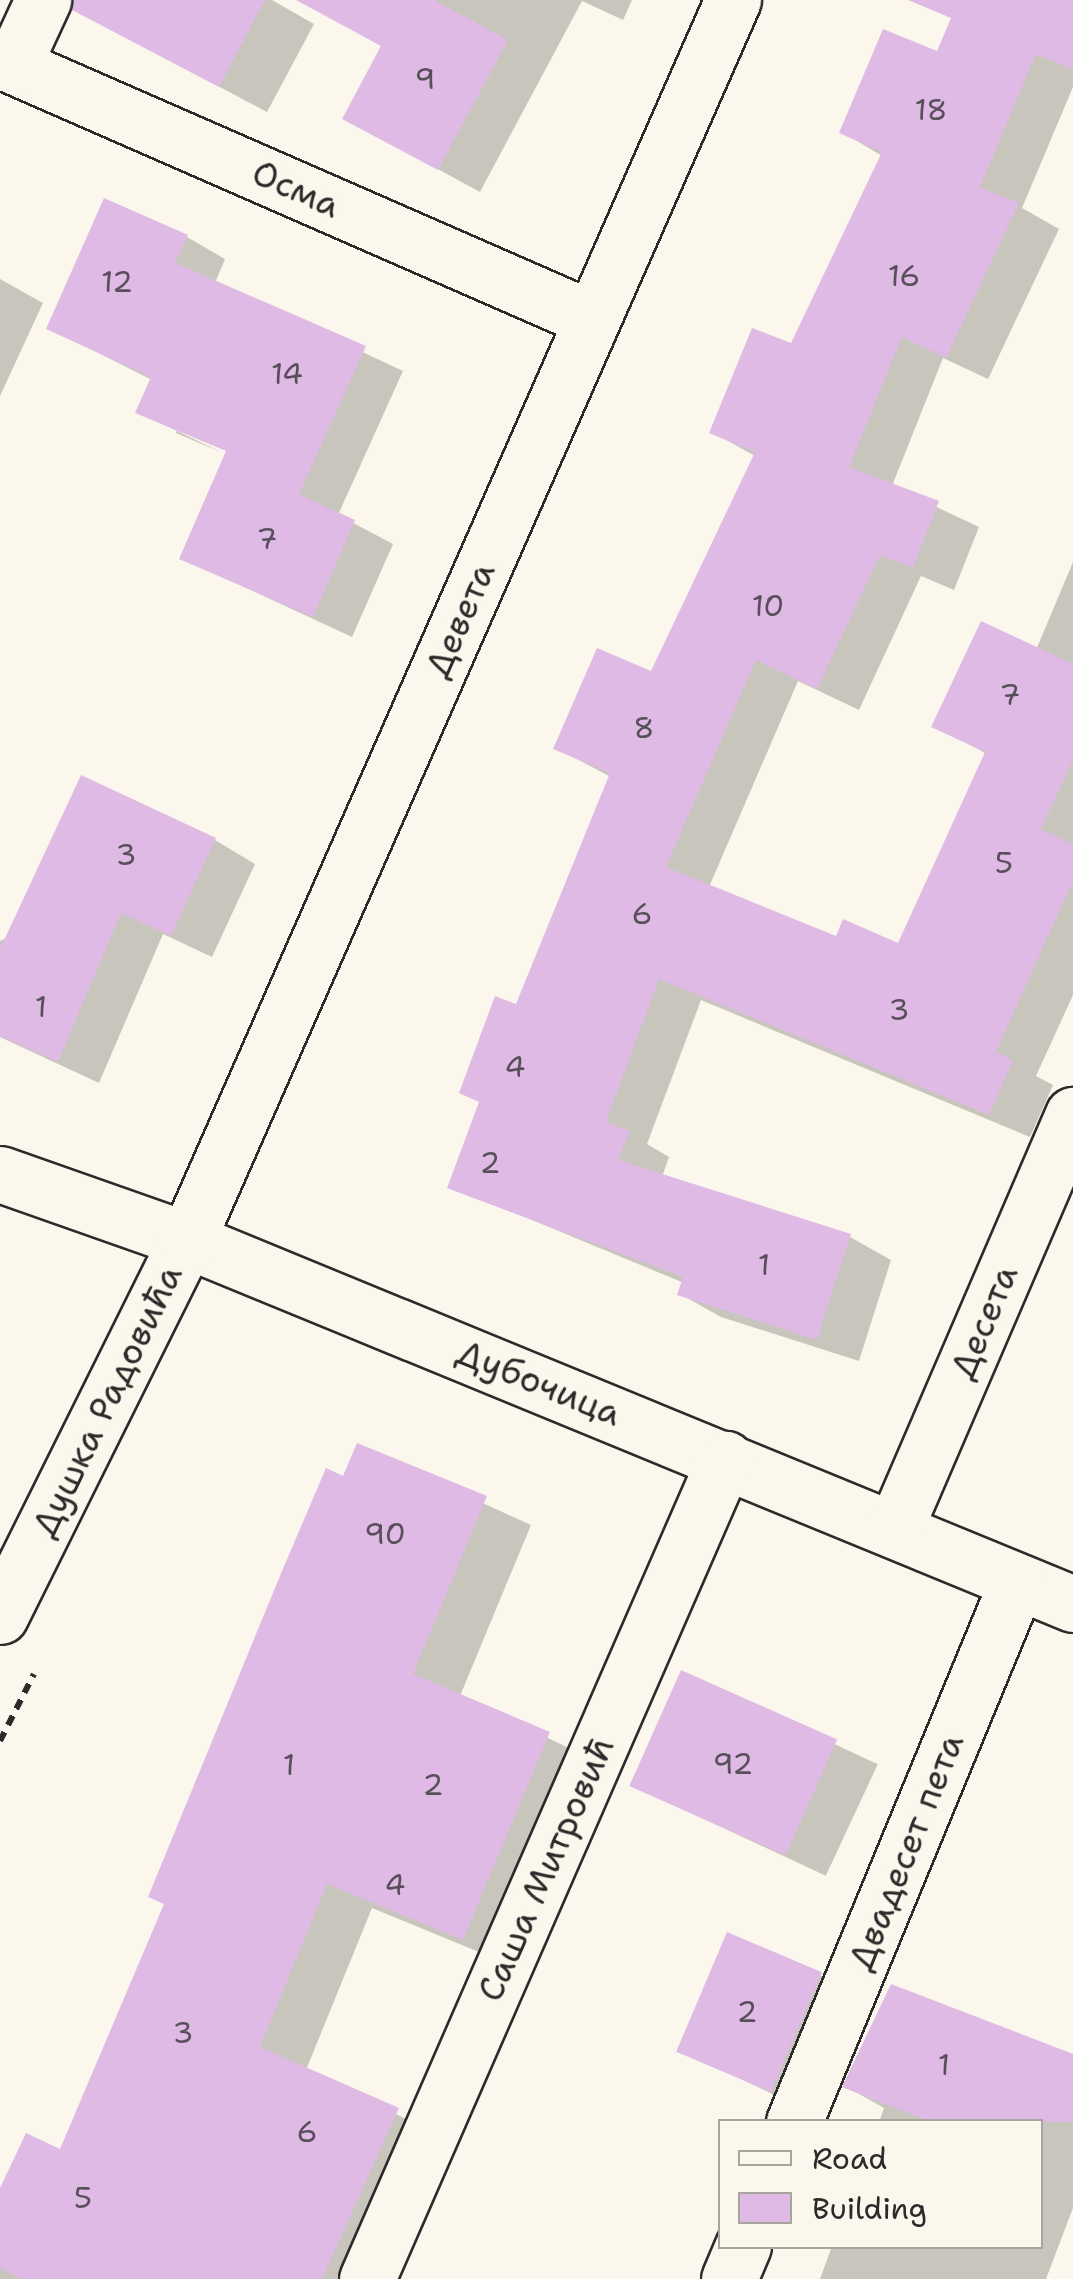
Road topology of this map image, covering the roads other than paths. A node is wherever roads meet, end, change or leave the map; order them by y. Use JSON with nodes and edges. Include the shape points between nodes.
{"nodes":[{"id":1,"x":43,"y":0,"type":"edge"},
{"id":2,"x":733,"y":0,"type":"edge"},
{"id":3,"x":7,"y":62,"type":"edge"},
{"id":4,"x":592,"y":319,"type":"junction"},
{"id":5,"x":1073,"y":1115,"type":"edge"},
{"id":6,"x":0,"y":1174,"type":"edge"},
{"id":7,"x":186,"y":1240,"type":"junction"},
{"id":8,"x":725,"y":1459,"type":"junction"},
{"id":9,"x":895,"y":1528,"type":"junction"},
{"id":10,"x":1018,"y":1582,"type":"junction"},
{"id":11,"x":1073,"y":1604,"type":"edge"},
{"id":12,"x":0,"y":1616,"type":"edge"},
{"id":13,"x":795,"y":2119,"type":"edge"},
{"id":14,"x":742,"y":2249,"type":"edge"},
{"id":15,"x":366,"y":2279,"type":"edge"},
{"id":16,"x":729,"y":2279,"type":"edge"}],
"edges":[{"from":1,"to":3,"type":"street"},
{"from":2,"to":4,"type":"street","name":"Девета"},
{"from":3,"to":4,"type":"street","name":"Осма"},
{"from":4,"to":7,"type":"street","name":"Девета"},
{"from":5,"to":9,"type":"street","name":"Десета"},
{"from":6,"to":7,"type":"street","name":"Дубочица"},
{"from":7,"to":8,"type":"street","name":"Дубочица"},
{"from":7,"to":12,"type":"street","name":"Душка Радовића"},
{"from":8,"to":9,"type":"street","name":"Дубочица"},
{"from":8,"to":15,"type":"street","name":"Саша Митровић"},
{"from":9,"to":10,"type":"street","name":"Дубочица"},
{"from":10,"to":11,"type":"street","name":"Дубочица"},
{"from":10,"to":13,"type":"street","name":"Двадесет пета"},
{"from":14,"to":16,"type":"street"}]}
